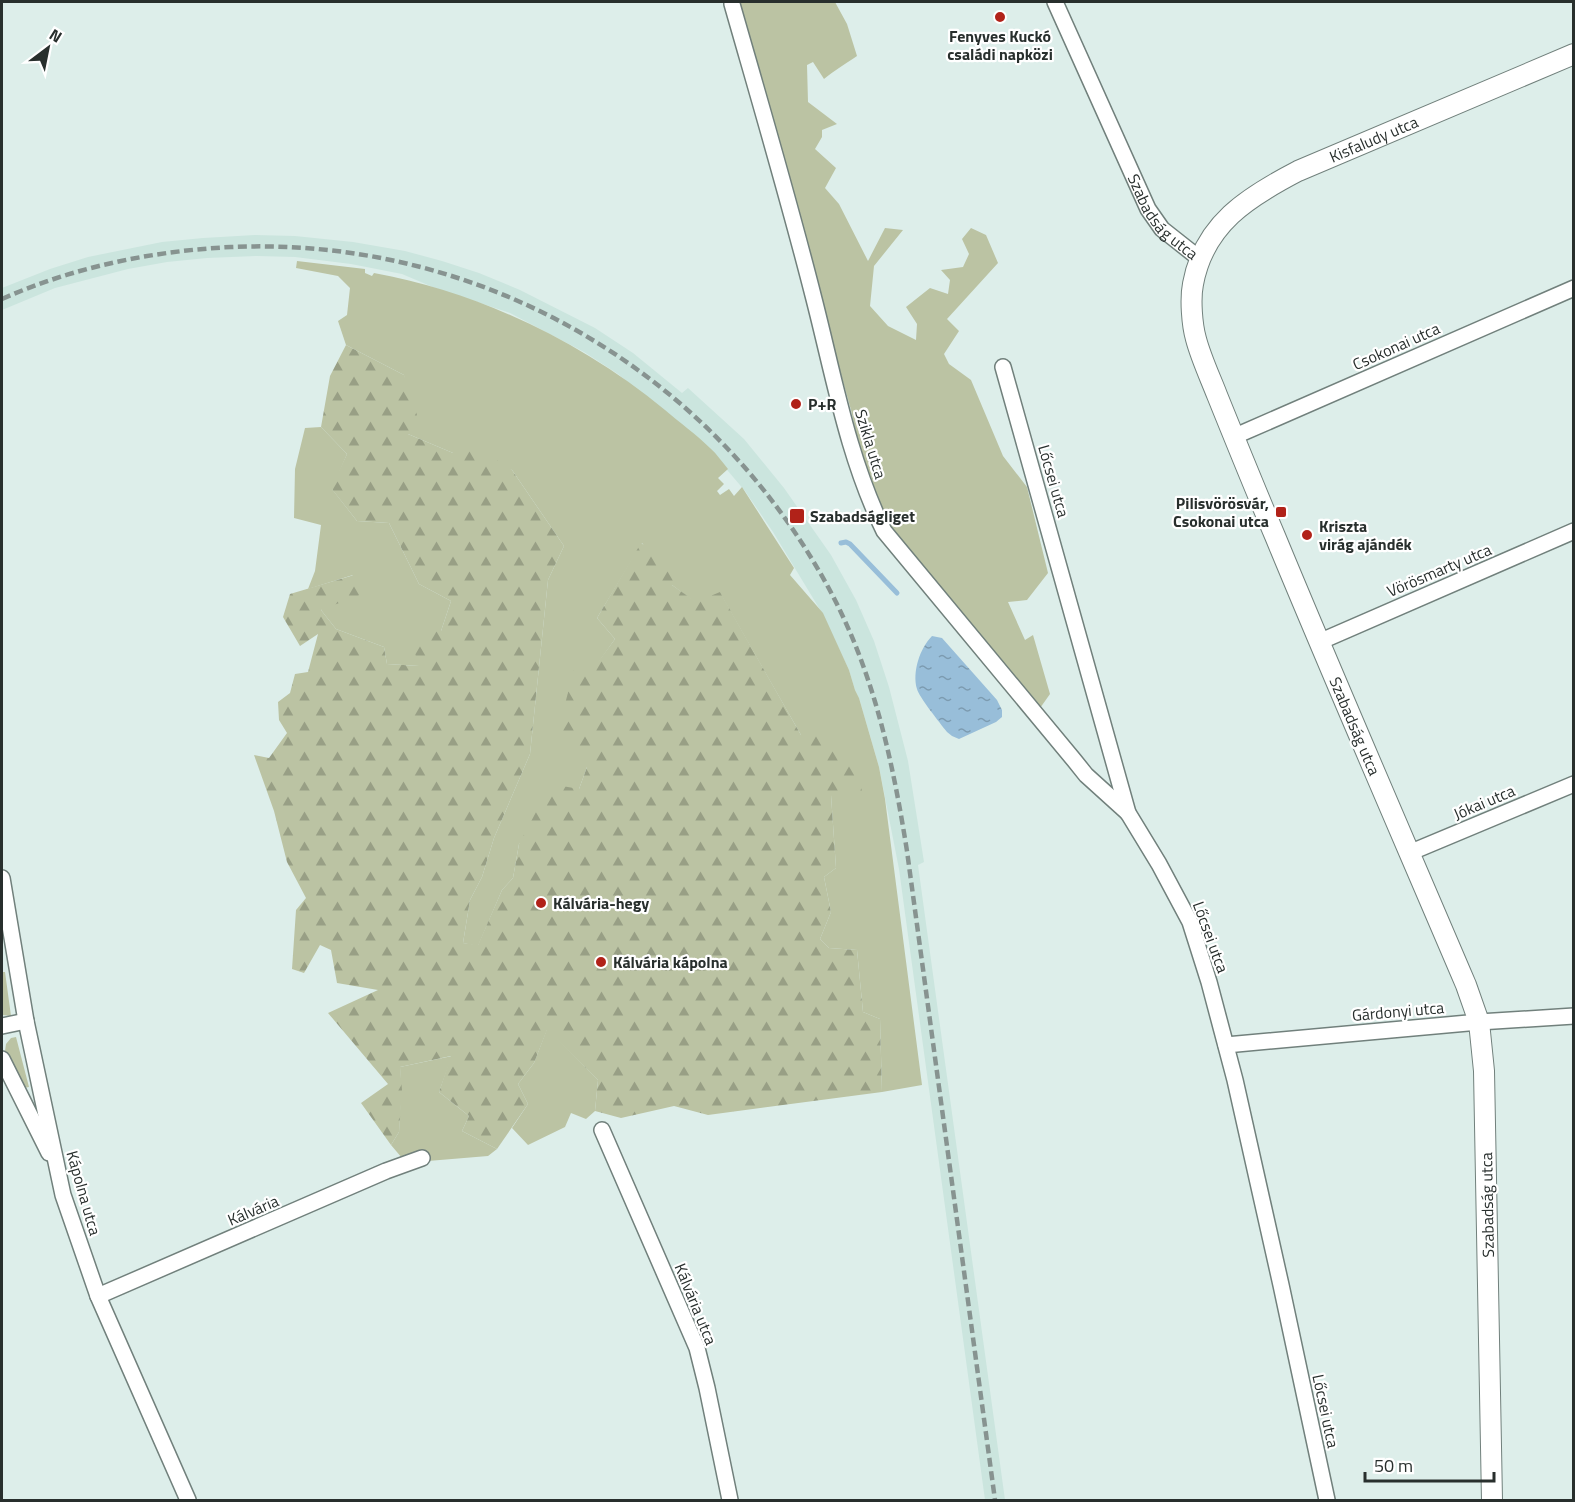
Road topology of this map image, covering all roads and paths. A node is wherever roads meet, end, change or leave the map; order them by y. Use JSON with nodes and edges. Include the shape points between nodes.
{"nodes":[{"id":1,"x":731,"y":2,"type":"edge"},
{"id":2,"x":1057,"y":2,"type":"edge"},
{"id":3,"x":1574,"y":54,"type":"edge"},
{"id":4,"x":1200,"y":259,"type":"junction"},
{"id":5,"x":1574,"y":288,"type":"edge"},
{"id":6,"x":1003,"y":367,"type":"dead end"},
{"id":7,"x":1233,"y":436,"type":"junction"},
{"id":8,"x":1574,"y":531,"type":"edge"},
{"id":9,"x":1319,"y":642,"type":"junction"},
{"id":10,"x":1574,"y":784,"type":"edge"},
{"id":11,"x":1128,"y":813,"type":"junction"},
{"id":12,"x":1409,"y":853,"type":"junction"},
{"id":13,"x":2,"y":886,"type":"edge"},
{"id":14,"x":9,"y":964,"type":"edge"},
{"id":15,"x":1574,"y":1016,"type":"edge"},
{"id":16,"x":26,"y":1021,"type":"junction"},
{"id":17,"x":1479,"y":1022,"type":"junction"},
{"id":18,"x":2,"y":1026,"type":"edge"},
{"id":19,"x":1226,"y":1045,"type":"junction"},
{"id":20,"x":2,"y":1059,"type":"edge"},
{"id":21,"x":602,"y":1130,"type":"dead end"},
{"id":22,"x":422,"y":1158,"type":"dead end"},
{"id":23,"x":58,"y":1171,"type":"junction"},
{"id":24,"x":98,"y":1296,"type":"junction"},
{"id":25,"x":188,"y":1500,"type":"edge"},
{"id":26,"x":730,"y":1500,"type":"edge"},
{"id":27,"x":1327,"y":1500,"type":"edge"},
{"id":28,"x":1492,"y":1500,"type":"edge"}],
"edges":[{"from":1,"to":11,"type":"street","name":"Szikla utca","via":[[791,208],[844,421],[871,505],[884,531],[1086,775]]},
{"from":2,"to":4,"type":"street","name":"Szabadság utca","via":[[1148,209],[1162,229]]},
{"from":3,"to":4,"type":"street","name":"Kisfaludy utca","via":[[1272,185],[1221,223]]},
{"from":4,"to":7,"type":"street","name":"Szabadság utca","via":[[1193,285],[1195,338]]},
{"from":5,"to":7,"type":"street","name":"Csokonai utca"},
{"from":6,"to":11,"type":"street","name":"Lőcsei utca"},
{"from":7,"to":9,"type":"street","name":"Szabadság utca"},
{"from":8,"to":9,"type":"street","name":"Vörösmarty utca"},
{"from":9,"to":12,"type":"street","name":"Szabadság utca"},
{"from":10,"to":12,"type":"street","name":"Jókai utca"},
{"from":11,"to":19,"type":"street","name":"Lőcsei utca","via":[[1190,922]]},
{"from":12,"to":17,"type":"street","name":"Szabadság utca"},
{"from":13,"to":14,"type":"street","name":"Kápolna utca"},
{"from":14,"to":16,"type":"street","name":"Kápolna utca"},
{"from":15,"to":17,"type":"street","name":"Gárdonyi utca"},
{"from":16,"to":18,"type":"street"},
{"from":16,"to":23,"type":"street","name":"Kápolna utca"},
{"from":17,"to":19,"type":"street","name":"Gárdonyi utca"},
{"from":17,"to":28,"type":"street","name":"Szabadság utca","via":[[1484,1071]]},
{"from":19,"to":27,"type":"street","name":"Lőcsei utca"},
{"from":20,"to":23,"type":"street"},
{"from":21,"to":26,"type":"street","name":"Kálvária utca","via":[[697,1348]]},
{"from":22,"to":24,"type":"street","name":"Kálvária"},
{"from":23,"to":24,"type":"street","name":"Kápolna utca"},
{"from":24,"to":25,"type":"street","name":"Kápolna utca"}]}
